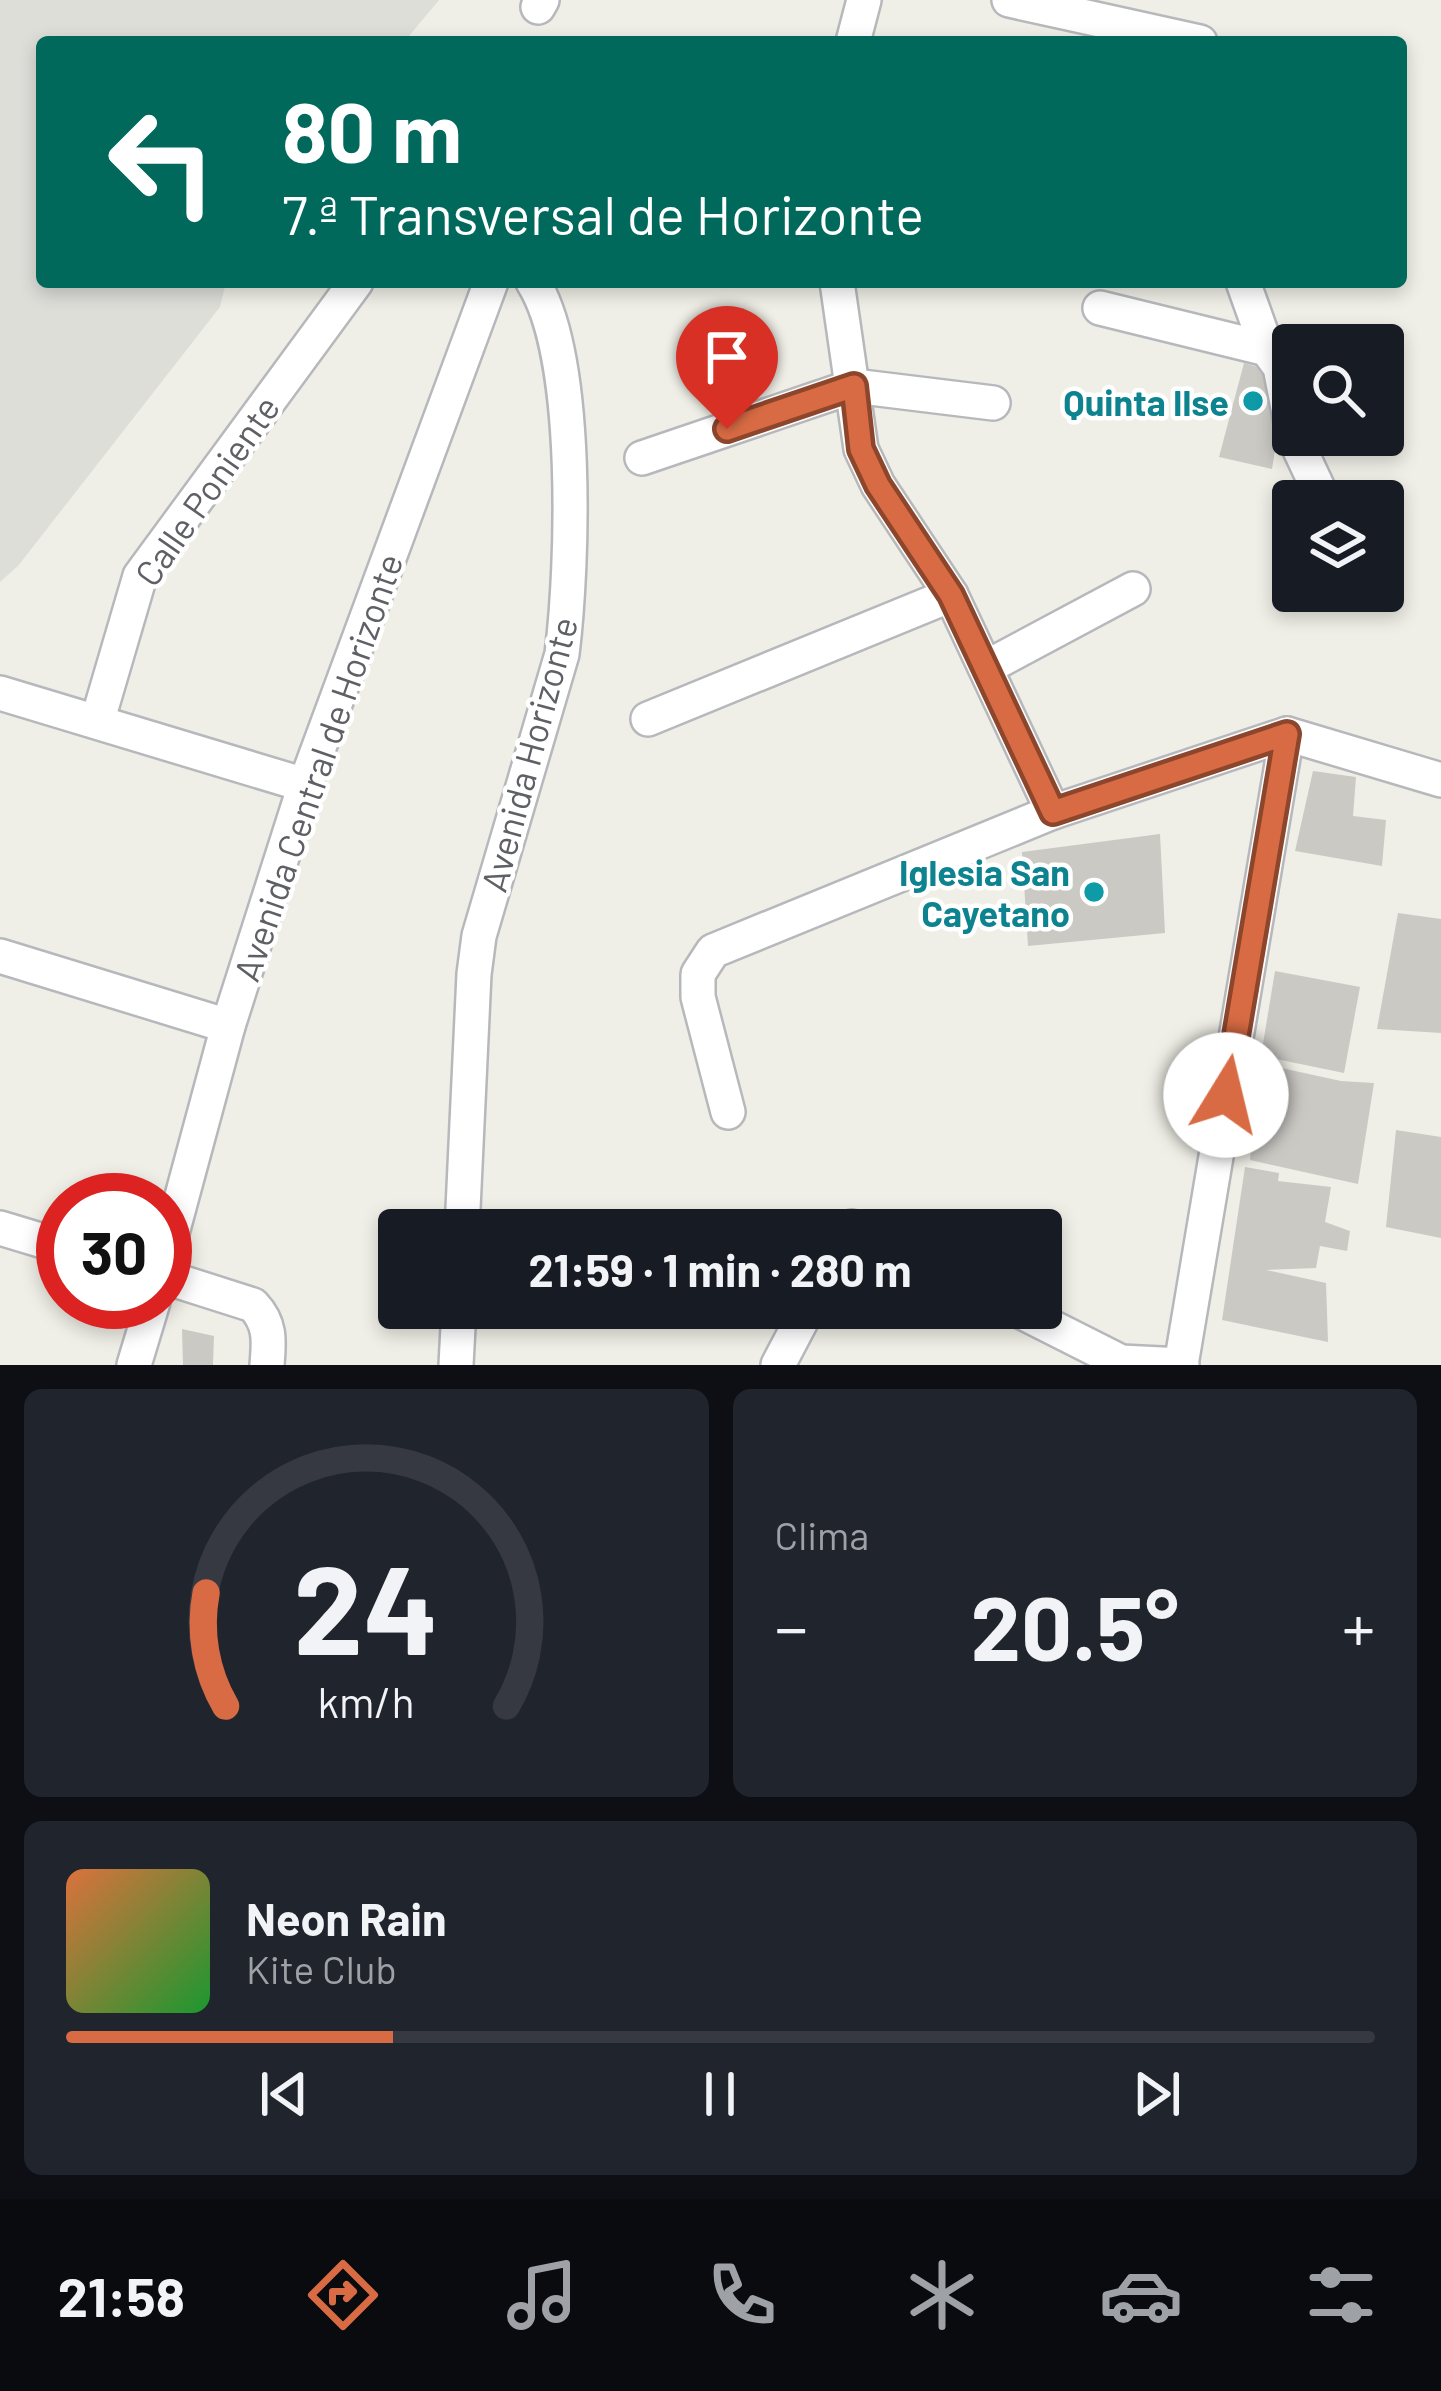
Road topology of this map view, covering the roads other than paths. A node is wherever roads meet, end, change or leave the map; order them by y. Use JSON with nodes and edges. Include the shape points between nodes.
{"nodes":[{"id":1,"x":864,"y":0,"type":"edge"},
{"id":2,"x":1009,"y":0,"type":"edge"},
{"id":3,"x":855,"y":36,"type":"edge"},
{"id":4,"x":1172,"y":36,"type":"edge"},
{"id":5,"x":352,"y":288,"type":"edge"},
{"id":6,"x":489,"y":288,"type":"edge"},
{"id":7,"x":535,"y":288,"type":"edge"},
{"id":8,"x":838,"y":288,"type":"edge"},
{"id":9,"x":1245,"y":288,"type":"edge"},
{"id":10,"x":1100,"y":308,"type":"dead end"},
{"id":11,"x":1267,"y":349,"type":"junction"},
{"id":12,"x":1272,"y":356,"type":"edge"},
{"id":13,"x":854,"y":386,"type":"junction"},
{"id":14,"x":993,"y":403,"type":"dead end"},
{"id":15,"x":642,"y":458,"type":"dead end"},
{"id":16,"x":1133,"y":589,"type":"dead end"},
{"id":17,"x":951,"y":595,"type":"junction"},
{"id":18,"x":987,"y":667,"type":"junction"},
{"id":19,"x":0,"y":693,"type":"edge"},
{"id":20,"x":98,"y":719,"type":"junction"},
{"id":21,"x":647,"y":719,"type":"dead end"},
{"id":22,"x":1287,"y":734,"type":"junction"},
{"id":23,"x":1441,"y":780,"type":"edge"},
{"id":24,"x":305,"y":784,"type":"junction"},
{"id":25,"x":1053,"y":812,"type":"junction"},
{"id":26,"x":0,"y":956,"type":"edge"},
{"id":27,"x":228,"y":1026,"type":"junction"},
{"id":28,"x":728,"y":1112,"type":"dead end"},
{"id":29,"x":188,"y":1173,"type":"edge"},
{"id":30,"x":463,"y":1209,"type":"edge"},
{"id":31,"x":1,"y":1231,"type":"edge"},
{"id":32,"x":36,"y":1240,"type":"edge"},
{"id":33,"x":192,"y":1286,"type":"edge"},
{"id":34,"x":145,"y":1329,"type":"edge"},
{"id":35,"x":458,"y":1329,"type":"edge"},
{"id":36,"x":797,"y":1329,"type":"edge"},
{"id":37,"x":1054,"y":1329,"type":"edge"},
{"id":38,"x":1120,"y":1364,"type":"edge"},
{"id":39,"x":134,"y":1365,"type":"edge"},
{"id":40,"x":267,"y":1365,"type":"edge"},
{"id":41,"x":456,"y":1365,"type":"edge"},
{"id":42,"x":778,"y":1365,"type":"edge"},
{"id":43,"x":1181,"y":1365,"type":"edge"}],
"edges":[{"from":1,"to":3,"type":"street"},
{"from":2,"to":4,"type":"street"},
{"from":5,"to":20,"type":"street","name":"Calle Poniente","via":[[140,576]]},
{"from":6,"to":24,"type":"street","name":"Avenida Central de Horizonte"},
{"from":7,"to":30,"type":"street","name":"Avenida Horizonte","via":[[553,329],[560,378],[568,596],[562,654],[479,936]]},
{"from":8,"to":13,"type":"street"},
{"from":9,"to":11,"type":"street"},
{"from":10,"to":11,"type":"street"},
{"from":11,"to":12,"type":"street"},
{"from":13,"to":14,"type":"street"},
{"from":13,"to":15,"type":"street"},
{"from":13,"to":17,"type":"street","via":[[861,449]]},
{"from":16,"to":18,"type":"street"},
{"from":17,"to":18,"type":"street"},
{"from":17,"to":21,"type":"street"},
{"from":18,"to":25,"type":"street"},
{"from":19,"to":20,"type":"street"},
{"from":20,"to":24,"type":"street"},
{"from":22,"to":23,"type":"street"},
{"from":22,"to":25,"type":"street"},
{"from":22,"to":43,"type":"street"},
{"from":24,"to":27,"type":"street","name":"Avenida Central de Horizonte"},
{"from":25,"to":28,"type":"street","via":[[713,951],[698,974],[698,997]]},
{"from":26,"to":27,"type":"street"},
{"from":27,"to":29,"type":"street","name":"Avenida Central de Horizonte"},
{"from":31,"to":32,"type":"street"},
{"from":33,"to":40,"type":"street","via":[[253,1305],[270,1334]]},
{"from":34,"to":39,"type":"street"},
{"from":35,"to":41,"type":"street"},
{"from":36,"to":42,"type":"street"},
{"from":37,"to":38,"type":"street"},
{"from":38,"to":43,"type":"street"}]}
